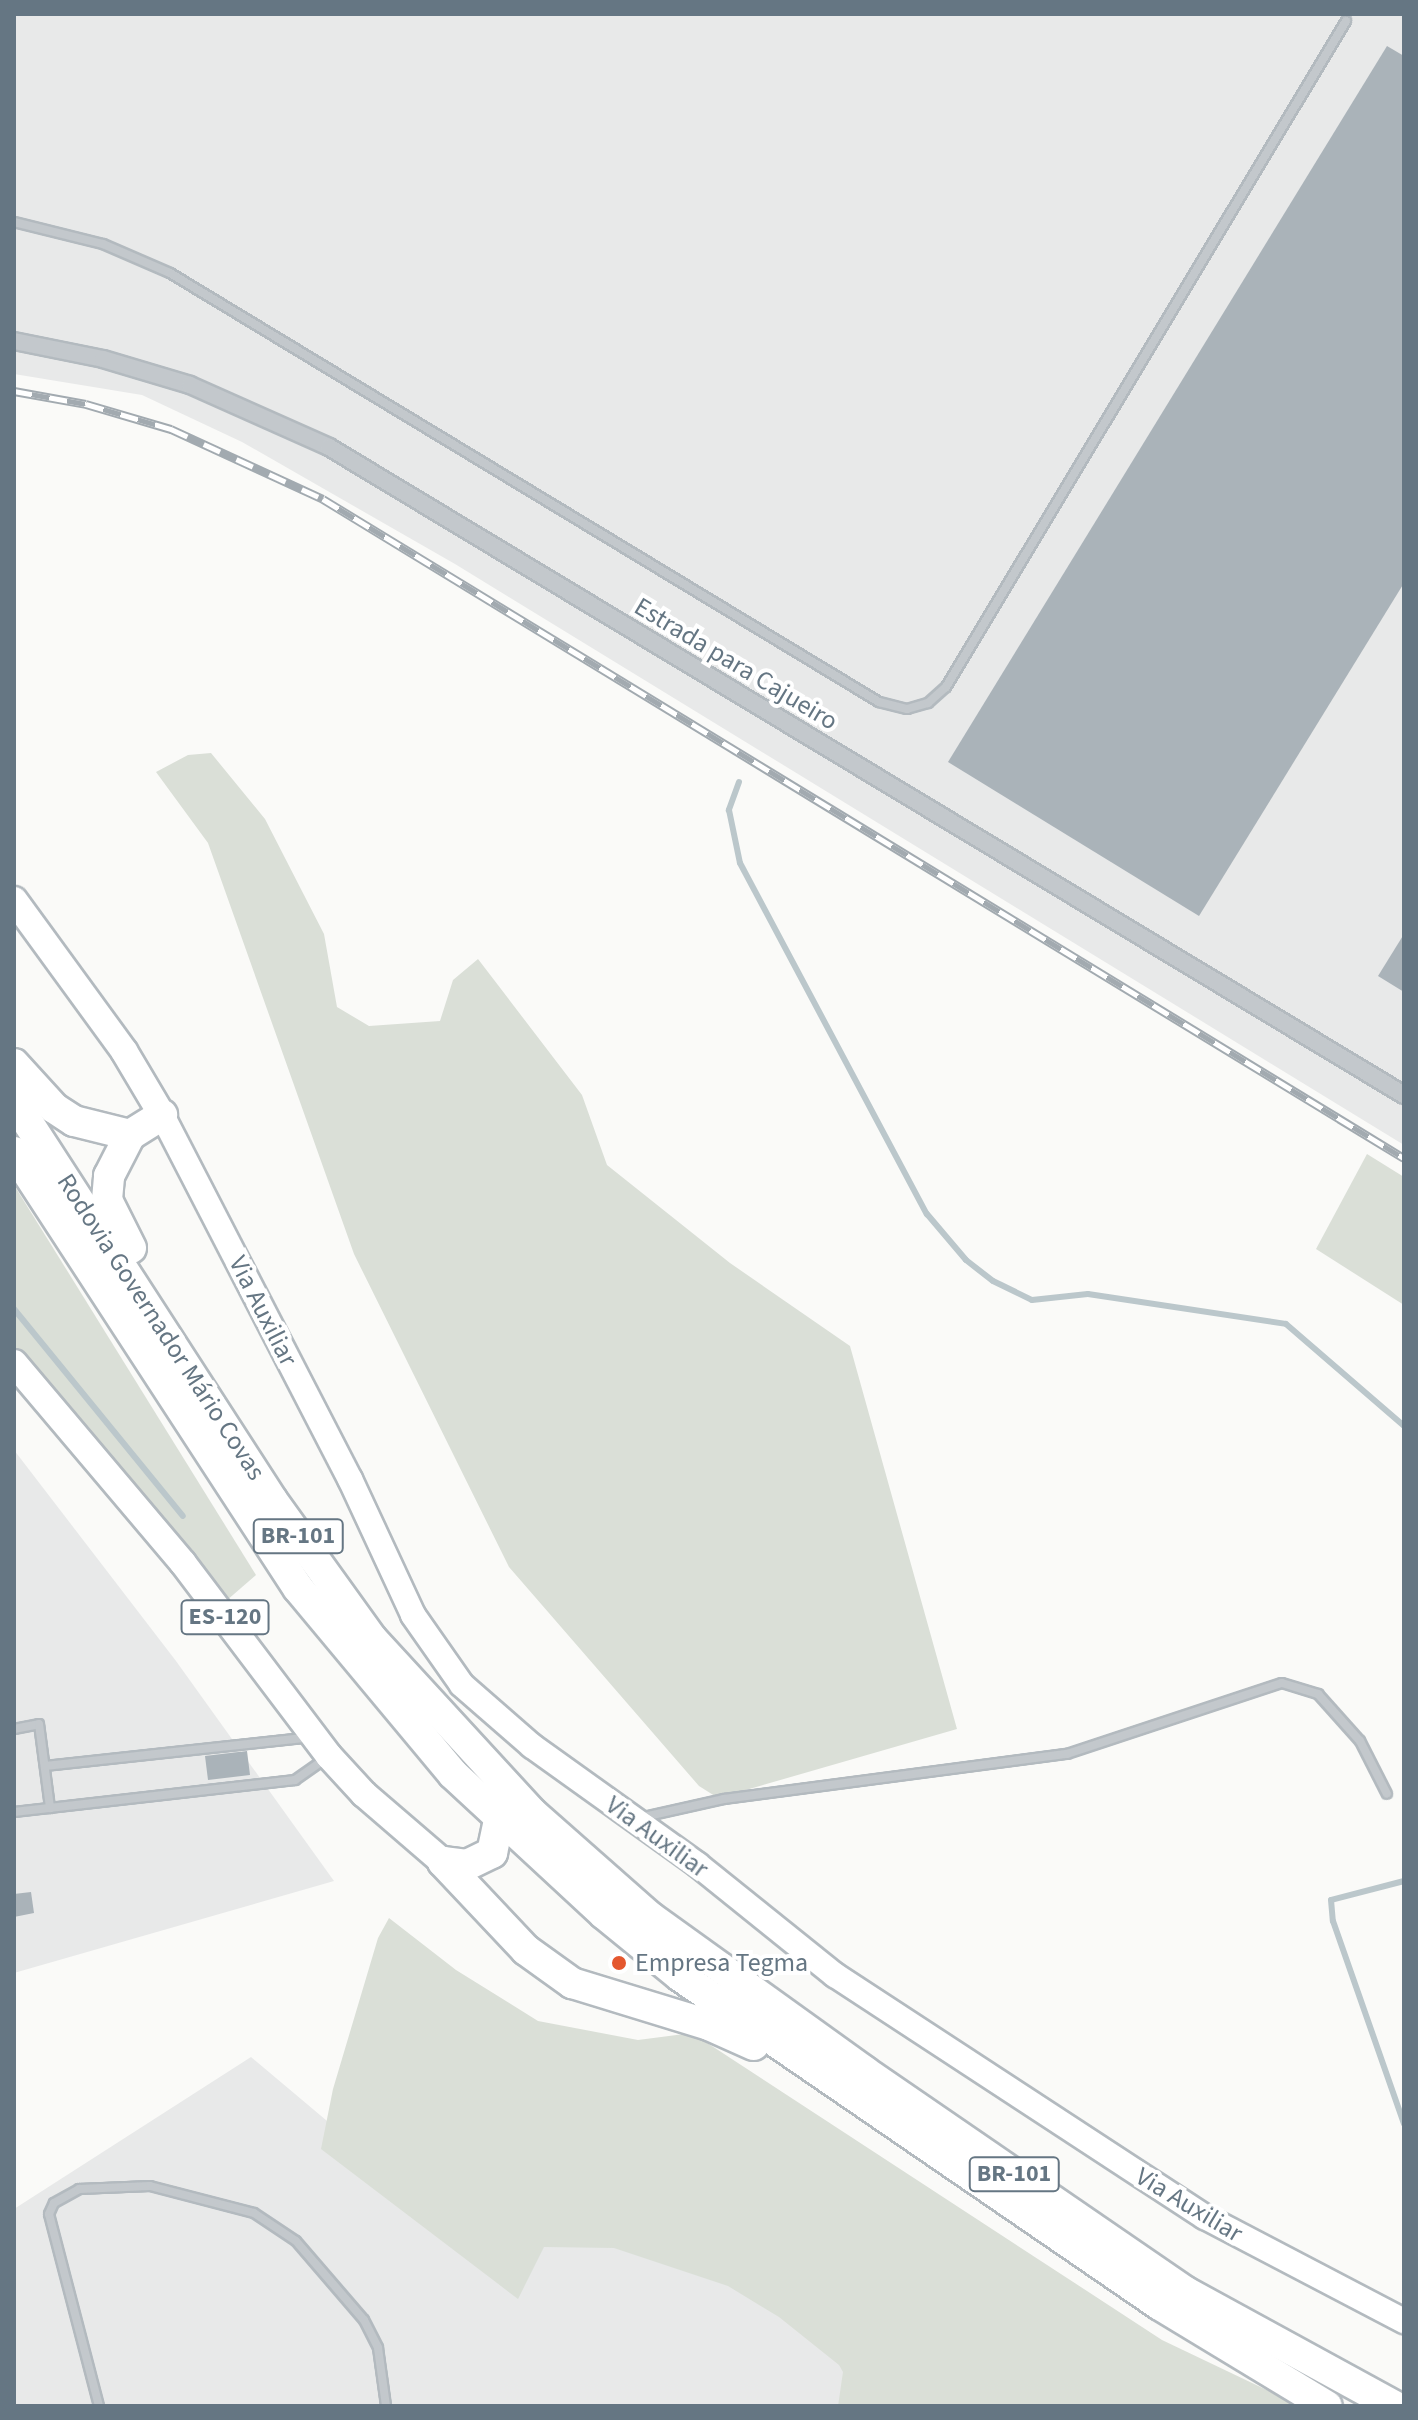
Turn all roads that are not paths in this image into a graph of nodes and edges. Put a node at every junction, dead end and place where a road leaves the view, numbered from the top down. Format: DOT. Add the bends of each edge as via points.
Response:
graph roads {
  1 [pos="1346,21"];
  2 [pos="14,222"];
  3 [pos="14,341"];
  4 [pos="14,900"];
  5 [pos="14,1064"];
  6 [pos="1404,1095"];
  7 [pos="14,1101"];
  8 [pos="162,1115"];
  9 [pos="130,1135"];
  10 [pos="14,1152"];
  11 [pos="14,1363"];
  12 [pos="193,1375"];
  13 [pos="14,1729"];
  14 [pos="322,1746"];
  15 [pos="45,1766"];
  16 [pos="1387,1794"];
  17 [pos="50,1808"];
  18 [pos="14,1812"];
  19 [pos="500,1815"];
  20 [pos="634,1819"];
  21 [pos="443,1862"];
  22 [pos="835,2086"];
  23 [pos="1404,2321"];
  24 [pos="99,2406"];
  25 [pos="386,2406"];
  26 [pos="1327,2406"];
  27 [pos="1394,2406"];
  1 -- 2 [label="lane" via="946,687 928,703 907,709 879,702 181,279 103,244"];
  3 -- 6 [label="street, Estrada para Cajueiro" via="176,380 329,447"];
  4 -- 8 [label="main road" via="124,1051"];
  5 -- 9 [label="highway" via="54,1108 74,1121"];
  7 -- 12 [label="highway, Rodovia Governador Mário Covas / BR-101"];
  8 -- 9 [label="highway"];
  8 -- 20 [label="street, Via Auxiliar" via="350,1479 413,1615 462,1685 532,1746"];
  9 -- 12 [label="highway" via="114,1157 107,1200 161,1296"];
  10 -- 19 [label="highway, Rodovia Governador Mário Covas / BR-101" via="298,1588 425,1742"];
  11 -- 14 [label="main road, ES-120" via="183,1563"];
  12 -- 27 [label="highway, Rodovia Governador Mário Covas / BR-101" via="272,1500 372,1639 473,1754 587,1863 788,2018 1186,2292"];
  13 -- 15 [label="lane" via="39,1724"];
  14 -- 15 [label="lane"];
  14 -- 17 [label="lane" via="295,1780"];
  14 -- 21 [label="main road, ES-120" via="364,1794"];
  15 -- 17 [label="lane"];
  16 -- 20 [label="lane" via="1360,1741 1318,1694 1282,1683 1067,1754 724,1799"];
  17 -- 18 [label="lane"];
  19 -- 21 [label="highway" via="492,1853 467,1865"];
  19 -- 22 [label="highway, Rodovia Governador Mário Covas / BR-101" via="604,1914 680,1976"];
  20 -- 23 [label="street, Via Auxiliar" via="835,1975 1048,2118 1205,2217"];
  21 -- 22 [label="highway" via="526,1950 572,1983 709,2025"];
  22 -- 26 [label="highway, Rodovia Governador Mário Covas / BR-101" via="1160,2305"];
  24 -- 25 [label="lane" via="49,2214 54,2203 79,2189 150,2186 254,2213 296,2241 364,2320 378,2348"];
}
